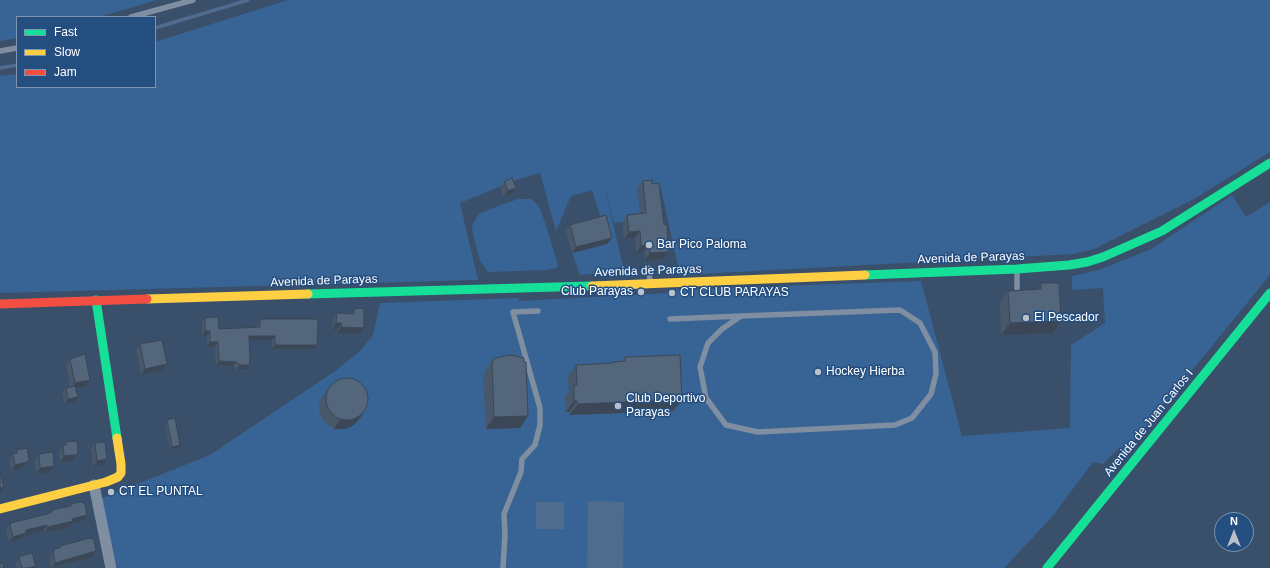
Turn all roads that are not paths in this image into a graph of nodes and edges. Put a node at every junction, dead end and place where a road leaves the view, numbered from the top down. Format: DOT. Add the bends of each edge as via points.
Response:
graph roads {
  1 [pos="192,0"];
  2 [pos="135,16"];
  3 [pos="16,48"];
  4 [pos="0,51"];
  5 [pos="1270,163"];
  6 [pos="650,268"];
  7 [pos="1017,269"];
  8 [pos="650,283"];
  9 [pos="1017,288"];
  10 [pos="1270,294"];
  11 [pos="96,300"];
  12 [pos="0,304"];
  13 [pos="538,311"];
  14 [pos="741,316"];
  15 [pos="670,319"];
  16 [pos="94,485"];
  17 [pos="0,509"];
  18 [pos="111,568"];
  19 [pos="503,568"];
  20 [pos="1046,568"];
  1 -- 2 [label="lane"];
  3 -- 4 [label="lane"];
  5 -- 7 [label="street, Avenida de Parayas" via="1162,231 1122,250 1087,262"];
  6 -- 8 [label="lane"];
  7 -- 8 [label="street, Avenida de Parayas"];
  7 -- 9 [label="lane"];
  8 -- 11 [label="street, Avenida de Parayas"];
  10 -- 20 [label="street, Avenida de Juan Carlos I"];
  11 -- 12 [label="street, Avenida de Parayas"];
  11 -- 16 [label="street" via="121,473 118,477"];
  13 -- 19 [label="lane" via="513,312 540,408 540,425 535,445 522,459 520,472 504,514"];
  14 -- 14 [label="lane" via="900,310 920,323 935,352 936,374 931,394 912,418 895,425 758,432 726,425 706,398 700,367 708,343"];
  14 -- 15 [label="lane"];
  16 -- 17 [label="street"];
  16 -- 18 [label="street"];
}
